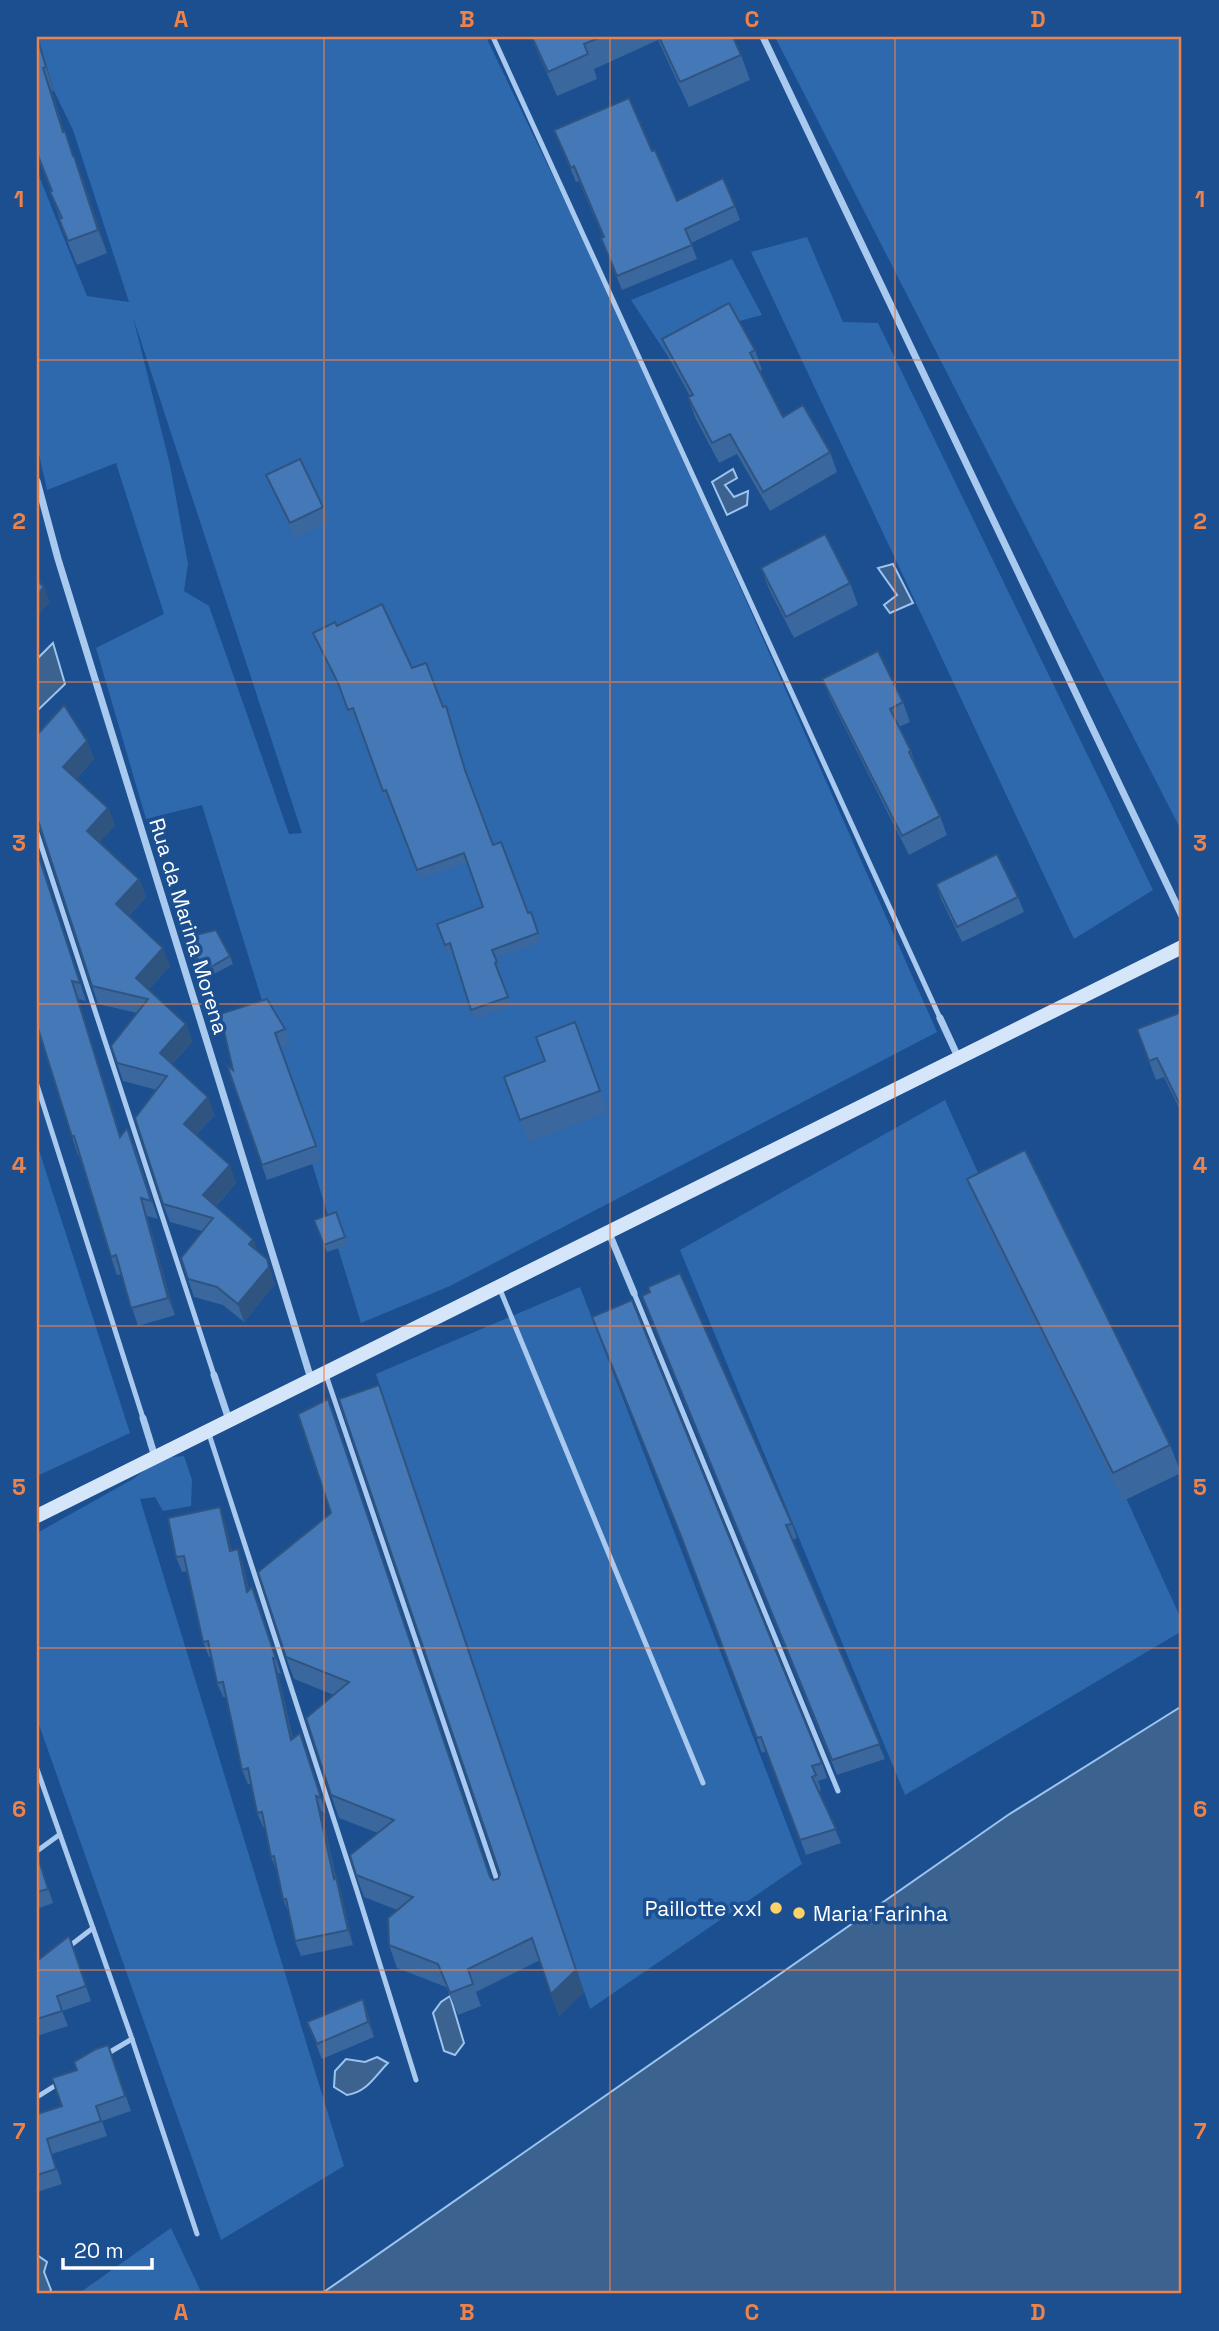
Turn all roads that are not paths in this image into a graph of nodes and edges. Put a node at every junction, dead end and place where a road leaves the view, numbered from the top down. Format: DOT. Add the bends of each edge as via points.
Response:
graph roads {
  1 [pos="493,37"];
  2 [pos="763,37"];
  3 [pos="37,481"];
  4 [pos="37,833"];
  5 [pos="1182,916"];
  6 [pos="1182,947"];
  7 [pos="940,1018"];
  8 [pos="958,1057"];
  9 [pos="37,1084"];
  10 [pos="609,1233"];
  11 [pos="499,1287"];
  12 [pos="634,1293"];
  13 [pos="325,1372"];
  14 [pos="214,1374"];
  15 [pos="311,1380"];
  16 [pos="143,1418"];
  17 [pos="229,1420"];
  18 [pos="208,1431"];
  19 [pos="155,1457"];
  20 [pos="37,1516"];
  21 [pos="37,1769"];
  22 [pos="703,1783"];
  23 [pos="838,1791"];
  24 [pos="59,1835"];
  25 [pos="37,1851"];
  26 [pos="503,1898"];
  27 [pos="93,1928"];
  28 [pos="65,1950"];
  29 [pos="132,2039"];
  30 [pos="96,2061"];
  31 [pos="72,2075"];
  32 [pos="416,2080"];
  33 [pos="37,2097"];
  34 [pos="197,2234"];
  1 -- 7 [label="lane"];
  2 -- 5 [label="street"];
  3 -- 15 [label="street, Rua da Marina Morena"];
  4 -- 14 [label="lane"];
  6 -- 8 [label="main road"];
  7 -- 8 [label="street"];
  8 -- 10 [label="main road"];
  9 -- 16 [label="lane"];
  10 -- 11 [label="main road"];
  10 -- 12 [label="street"];
  11 -- 13 [label="main road"];
  11 -- 22 [label="lane"];
  12 -- 23 [label="lane"];
  13 -- 15 [label="main road"];
  13 -- 26 [label="lane"];
  14 -- 17 [label="street"];
  15 -- 17 [label="main road"];
  16 -- 19 [label="street"];
  17 -- 18 [label="main road"];
  18 -- 19 [label="main road"];
  18 -- 32 [label="lane"];
  19 -- 20 [label="main road"];
  21 -- 24 [label="lane"];
  24 -- 25 [label="lane"];
  24 -- 27 [label="lane"];
  27 -- 28 [label="lane"];
  27 -- 29 [label="lane"];
  29 -- 30 [label="lane"];
  29 -- 34 [label="lane"];
  31 -- 33 [label="lane"];
}
